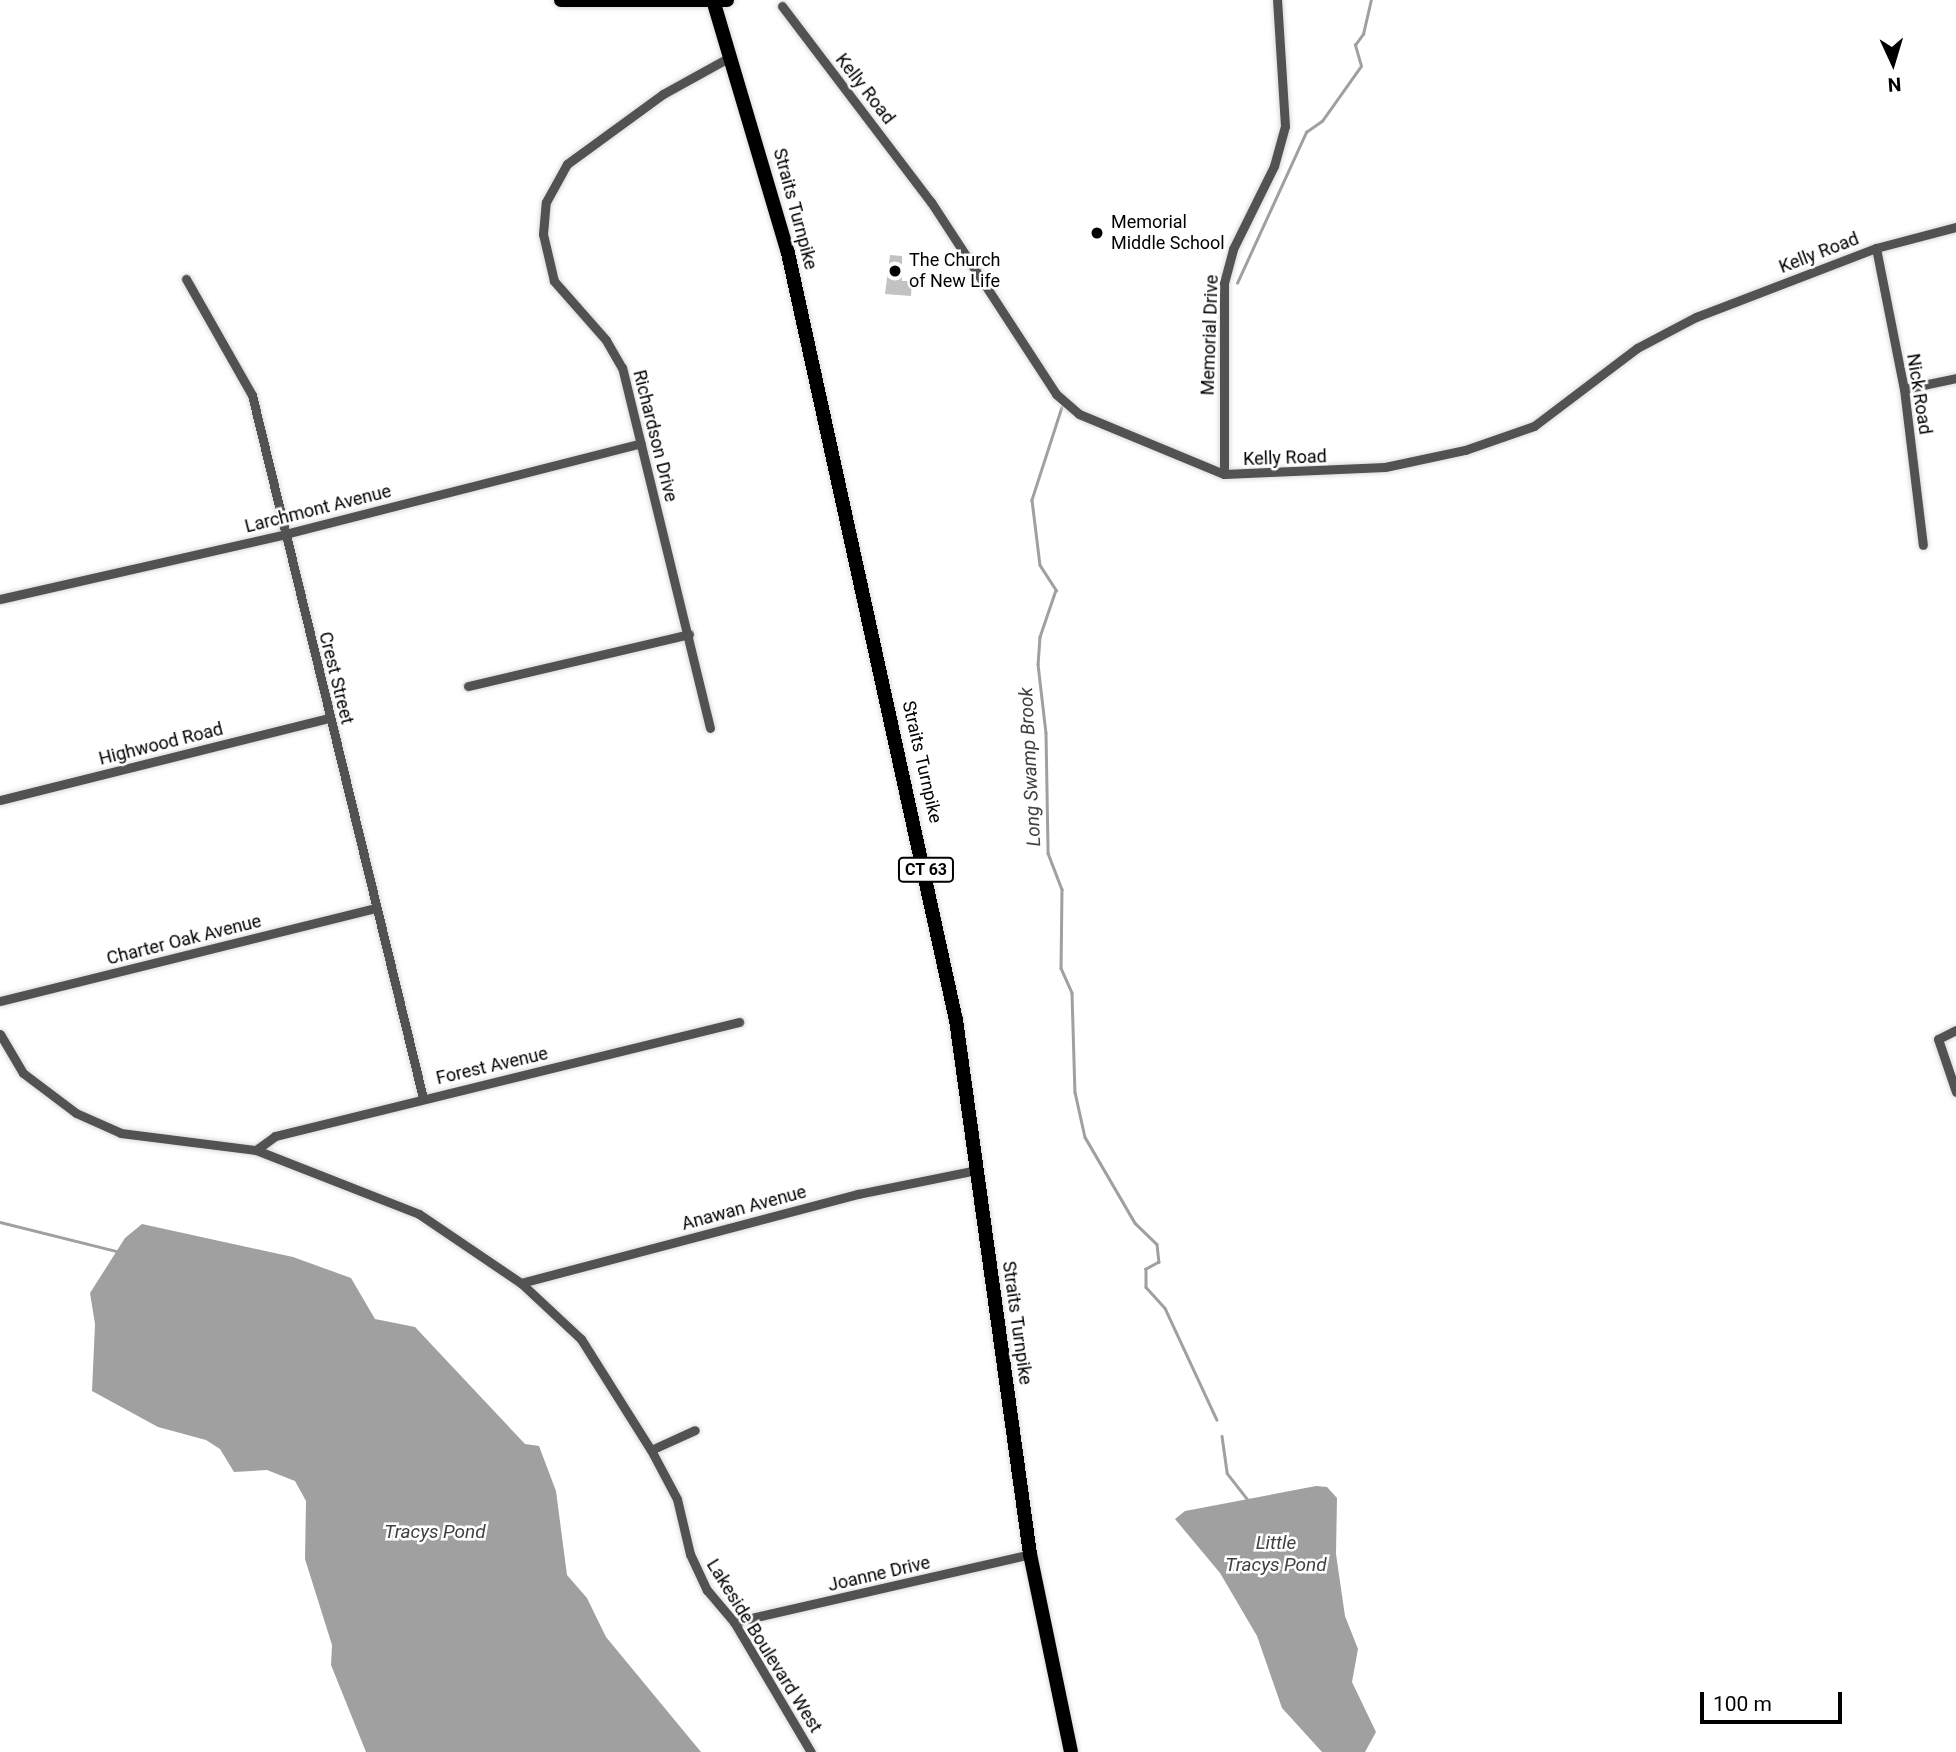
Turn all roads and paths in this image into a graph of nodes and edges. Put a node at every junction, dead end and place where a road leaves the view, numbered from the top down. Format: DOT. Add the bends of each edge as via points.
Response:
graph roads {
  1 [pos="561,0"];
  2 [pos="718,0"];
  3 [pos="1277,0"];
  4 [pos="782,6"];
  5 [pos="730,57"];
  6 [pos="1956,227"];
  7 [pos="1876,248"];
  8 [pos="186,279"];
  9 [pos="1956,378"];
  10 [pos="1904,389"];
  11 [pos="642,443"];
  12 [pos="1224,474"];
  13 [pos="285,534"];
  14 [pos="1923,545"];
  15 [pos="0,599"];
  16 [pos="689,634"];
  17 [pos="468,686"];
  18 [pos="330,718"];
  19 [pos="710,728"];
  20 [pos="0,800"];
  21 [pos="376,908"];
  22 [pos="0,1001"];
  23 [pos="739,1022"];
  24 [pos="1956,1030"];
  25 [pos="0,1034"];
  26 [pos="1956,1092"];
  27 [pos="424,1098"];
  28 [pos="256,1150"];
  29 [pos="976,1170"];
  30 [pos="521,1283"];
  31 [pos="695,1430"];
  32 [pos="652,1450"];
  33 [pos="1030,1554"];
  34 [pos="734,1622"];
  35 [pos="811,1752"];
  36 [pos="1071,1752"];
  1 -- 2 [label="main road"];
  2 -- 5 [label="main road, Straits Turnpike / CT 63"];
  3 -- 12 [label="street, Memorial Drive" via="1285,126 1274,166 1233,249 1224,283"];
  4 -- 12 [label="street, Kelly Road" via="931,202 1056,394 1079,414"];
  5 -- 11 [label="street, Richardson Drive" via="663,94 589,147 558,175 546,202 548,267 622,368"];
  5 -- 29 [label="main road, Straits Turnpike / CT 63" via="788,253 905,772 956,1020"];
  6 -- 7 [label="street, Kelly Road"];
  7 -- 10 [label="street, Nick Road"];
  7 -- 12 [label="street, Kelly Road" via="1696,317 1637,348 1534,425 1465,450 1361,470"];
  8 -- 13 [label="street, Crest Street" via="252,395"];
  9 -- 10 [label="street"];
  10 -- 14 [label="street, Nick Road"];
  11 -- 13 [label="street, Larchmont Avenue"];
  11 -- 16 [label="street, Richardson Drive"];
  13 -- 15 [label="street, Larchmont Avenue"];
  13 -- 18 [label="street, Crest Street"];
  16 -- 17 [label="street"];
  16 -- 19 [label="street, Richardson Drive"];
  18 -- 20 [label="street, Highwood Road"];
  18 -- 21 [label="street, Crest Street"];
  21 -- 22 [label="street, Charter Oak Avenue"];
  21 -- 27 [label="street, Crest Street"];
  23 -- 27 [label="street, Forest Avenue"];
  24 -- 26 [label="street" via="1938,1039"];
  25 -- 28 [label="street, Lakeside Boulevard West" via="23,1073 76,1113 121,1133"];
  27 -- 28 [label="street, Forest Avenue" via="275,1136"];
  28 -- 30 [label="street, Lakeside Boulevard West" via="419,1214"];
  29 -- 30 [label="street, Anawan Avenue" via="858,1194"];
  29 -- 33 [label="main road, Straits Turnpike / CT 63"];
  30 -- 32 [label="street, Lakeside Boulevard West" via="581,1339"];
  31 -- 32 [label="street"];
  32 -- 34 [label="street, Lakeside Boulevard West" via="677,1499 690,1554 707,1590"];
  33 -- 34 [label="street, Joanne Drive"];
  33 -- 36 [label="main road, Straits Turnpike / CT 63"];
  34 -- 35 [label="street, Lakeside Boulevard West"];
}
